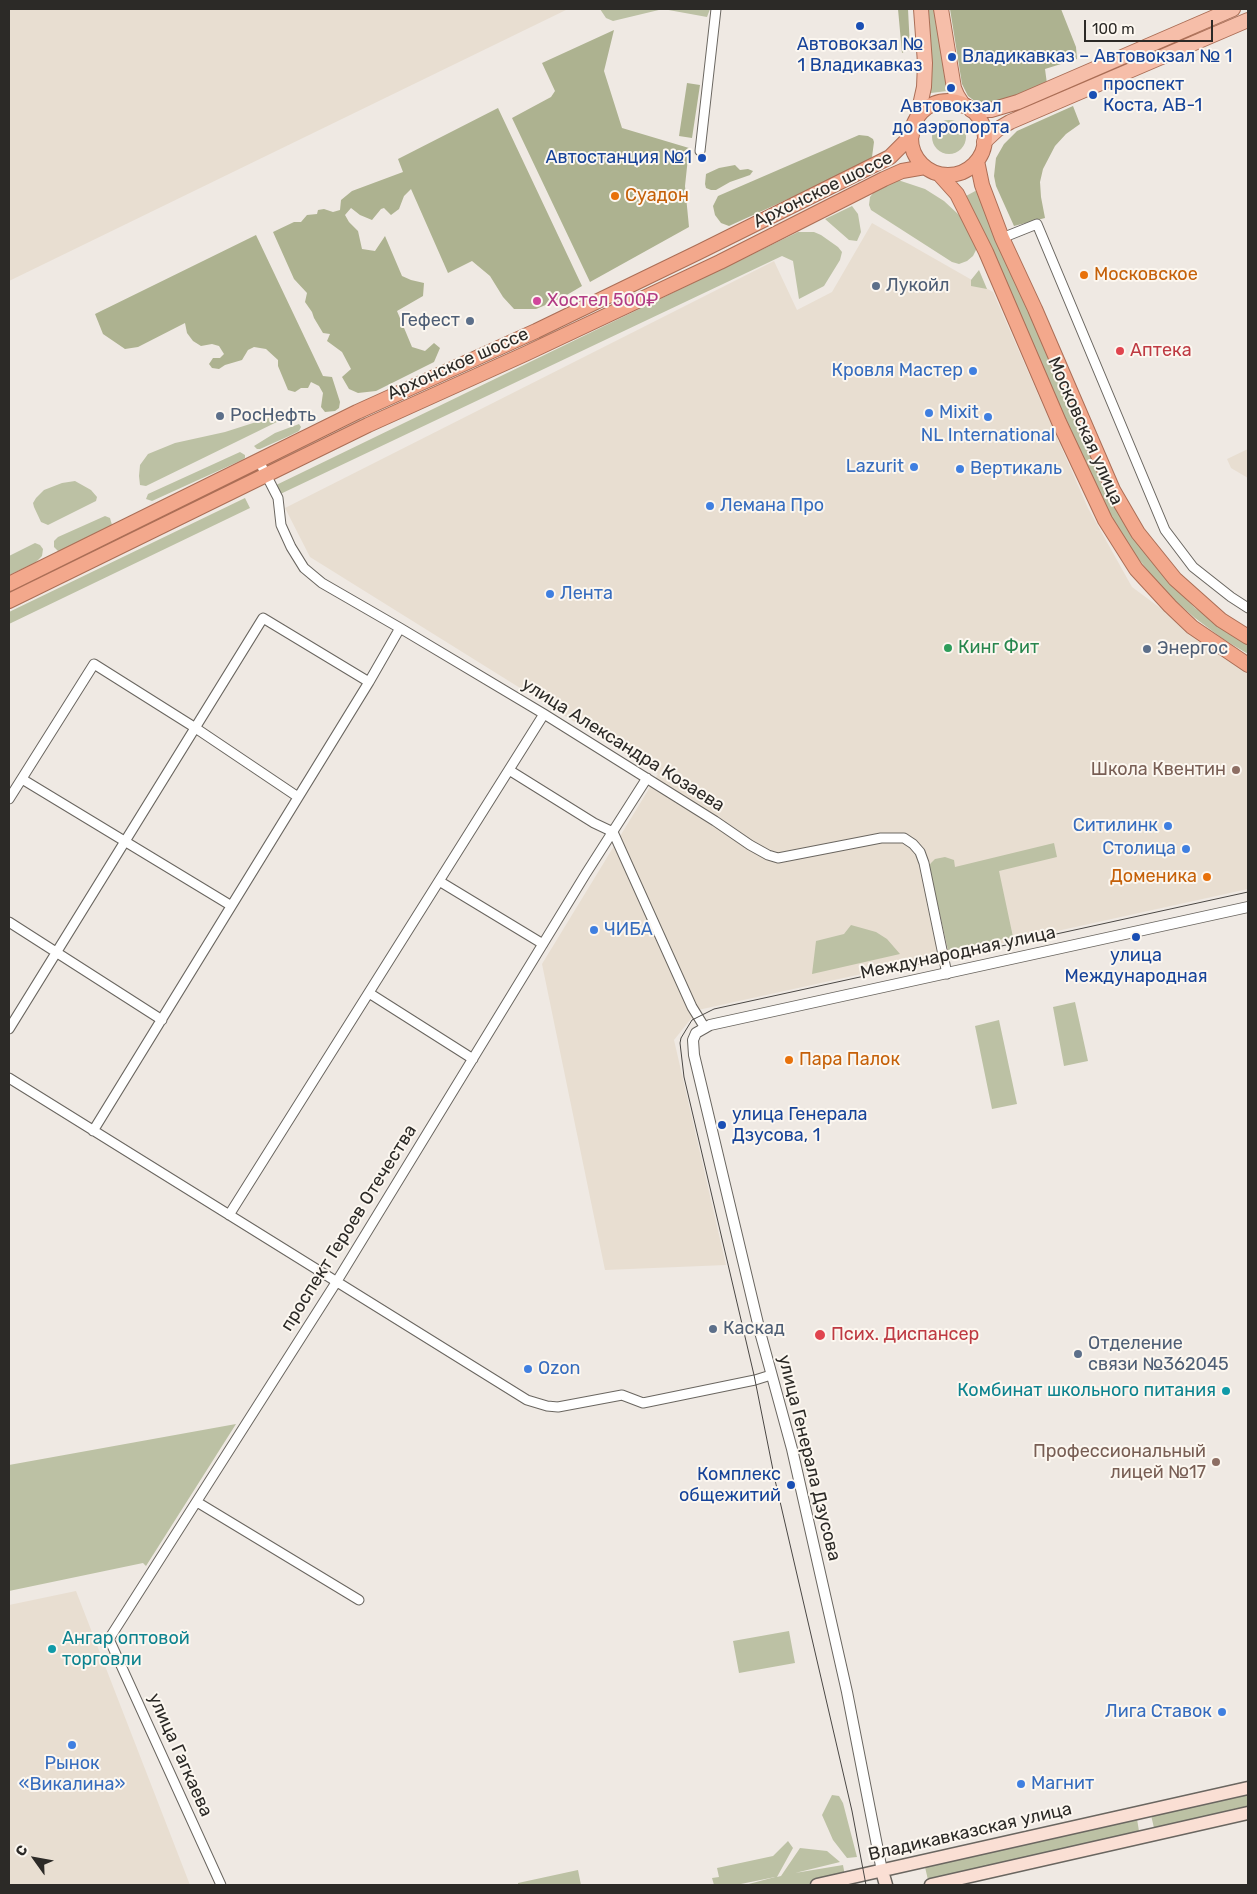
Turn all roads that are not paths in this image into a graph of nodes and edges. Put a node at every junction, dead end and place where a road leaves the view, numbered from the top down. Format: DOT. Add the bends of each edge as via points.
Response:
graph roads {
  1 [pos="716,9"];
  2 [pos="921,9"];
  3 [pos="941,9"];
  4 [pos="1233,9"];
  5 [pos="1248,20"];
  6 [pos="968,108"];
  7 [pos="917,119"];
  8 [pos="912,135"];
  9 [pos="984,142"];
  10 [pos="700,151"];
  11 [pos="977,161"];
  12 [pos="925,167"];
  13 [pos="939,174"];
  14 [pos="1002,238"];
  15 [pos="259,461"];
  16 [pos="266,476"];
  17 [pos="9,584"];
  18 [pos="9,601"];
  19 [pos="1248,608"];
  20 [pos="400,628"];
  21 [pos="1248,638"];
  22 [pos="1248,665"];
  23 [pos="369,682"];
  24 [pos="544,714"];
  25 [pos="194,727"];
  26 [pos="509,770"];
  27 [pos="647,778"];
  28 [pos="22,779"];
  29 [pos="298,797"];
  30 [pos="9,799"];
  31 [pos="613,832"];
  32 [pos="126,841"];
  33 [pos="439,881"];
  34 [pos="230,905"];
  35 [pos="1248,907"];
  36 [pos="9,922"];
  37 [pos="543,944"];
  38 [pos="56,952"];
  39 [pos="947,974"];
  40 [pos="369,993"];
  41 [pos="162,1020"];
  42 [pos="705,1028"];
  43 [pos="9,1029"];
  44 [pos="693,1040"];
  45 [pos="473,1059"];
  46 [pos="9,1078"];
  47 [pos="93,1130"];
  48 [pos="229,1214"];
  49 [pos="337,1281"];
  50 [pos="770,1375"];
  51 [pos="197,1502"];
  52 [pos="360,1600"];
  53 [pos="109,1639"];
  54 [pos="1248,1788"];
  55 [pos="1248,1813"];
  56 [pos="882,1871"];
  57 [pos="221,1885"];
  58 [pos="817,1885"];
  59 [pos="886,1885"];
  60 [pos="931,1885"];
  1 -- 10 [label="street"];
  2 -- 7 [label="main road" via="925,63"];
  3 -- 6 [label="main road" via="954,88"];
  4 -- 6 [label="main road" via="1018,102 991,110"];
  5 -- 9 [label="main road" via="1010,122"];
  6 -- 7 [label="highway" via="955,102 943,102 927,108"];
  6 -- 9 [label="highway" via="983,125"];
  7 -- 8 [label="highway"];
  8 -- 12 [label="highway" via="914,152"];
  8 -- 15 [label="highway, Архонское шоссе" via="890,157 596,302"];
  9 -- 11 [label="highway"];
  11 -- 13 [label="highway" via="963,172"];
  11 -- 14 [label="highway, Московская улица" via="982,185"];
  12 -- 13 [label="highway"];
  12 -- 16 [label="highway, Архонское шоссе" via="902,171 884,179 720,262 368,425"];
  13 -- 22 [label="highway, Московская улица" via="957,194 982,244 1105,520 1136,569 1170,606 1192,627"];
  14 -- 19 [label="street" via="1037,224 1165,530 1193,567"];
  14 -- 21 [label="highway, Московская улица" via="1113,490 1138,533 1175,579 1221,620"];
  15 -- 16 [label="street, улица Александра Козаева"];
  15 -- 17 [label="highway, Архонское шоссе"];
  16 -- 18 [label="highway, Архонское шоссе"];
  16 -- 20 [label="street, улица Александра Козаева" via="278,498 281,525 304,568 322,583"];
  20 -- 23 [label="street"];
  20 -- 24 [label="street, улица Александра Козаева"];
  23 -- 25 [label="street" via="263,618"];
  23 -- 29 [label="street"];
  24 -- 26 [label="street"];
  24 -- 27 [label="street, улица Александра Козаева"];
  25 -- 28 [label="street" via="94,664"];
  25 -- 29 [label="street"];
  25 -- 32 [label="street"];
  26 -- 31 [label="street"];
  26 -- 33 [label="street"];
  27 -- 31 [label="street, проспект Героев Отечества"];
  27 -- 39 [label="street, улица Александра Козаева" via="750,845 778,858 881,838 904,838 920,852 924,862"];
  28 -- 30 [label="street"];
  28 -- 32 [label="street"];
  29 -- 34 [label="street"];
  31 -- 37 [label="street, проспект Героев Отечества"];
  31 -- 42 [label="street" via="692,1007"];
  32 -- 34 [label="street"];
  32 -- 38 [label="street"];
  33 -- 37 [label="street"];
  33 -- 40 [label="street"];
  34 -- 41 [label="street"];
  35 -- 39 [label="street, Международная улица"];
  36 -- 38 [label="street"];
  37 -- 45 [label="street, проспект Героев Отечества"];
  38 -- 41 [label="street"];
  38 -- 43 [label="street"];
  39 -- 42 [label="street, Международная улица"];
  40 -- 45 [label="street"];
  40 -- 48 [label="street"];
  41 -- 47 [label="street"];
  42 -- 44 [label="street, Международная улица" via="696,1033"];
  44 -- 50 [label="street, улица Генерала Дзусова"];
  45 -- 49 [label="street, проспект Героев Отечества"];
  46 -- 47 [label="street"];
  47 -- 48 [label="street"];
  48 -- 49 [label="street"];
  49 -- 50 [label="street" via="527,1400 547,1406 622,1395 643,1403"];
  49 -- 51 [label="street, проспект Героев Отечества"];
  50 -- 56 [label="street, улица Генерала Дзусова" via="792,1449 848,1692"];
  51 -- 52 [label="street"];
  51 -- 53 [label="street, проспект Героев Отечества"];
  53 -- 57 [label="street, улица Гагкаева"];
  54 -- 56 [label="main road, Владикавказская улица"];
  55 -- 60 [label="main road"];
  56 -- 58 [label="main road, Владикавказская улица"];
  56 -- 59 [label="main road, улица Генерала Дзусова"];
}
